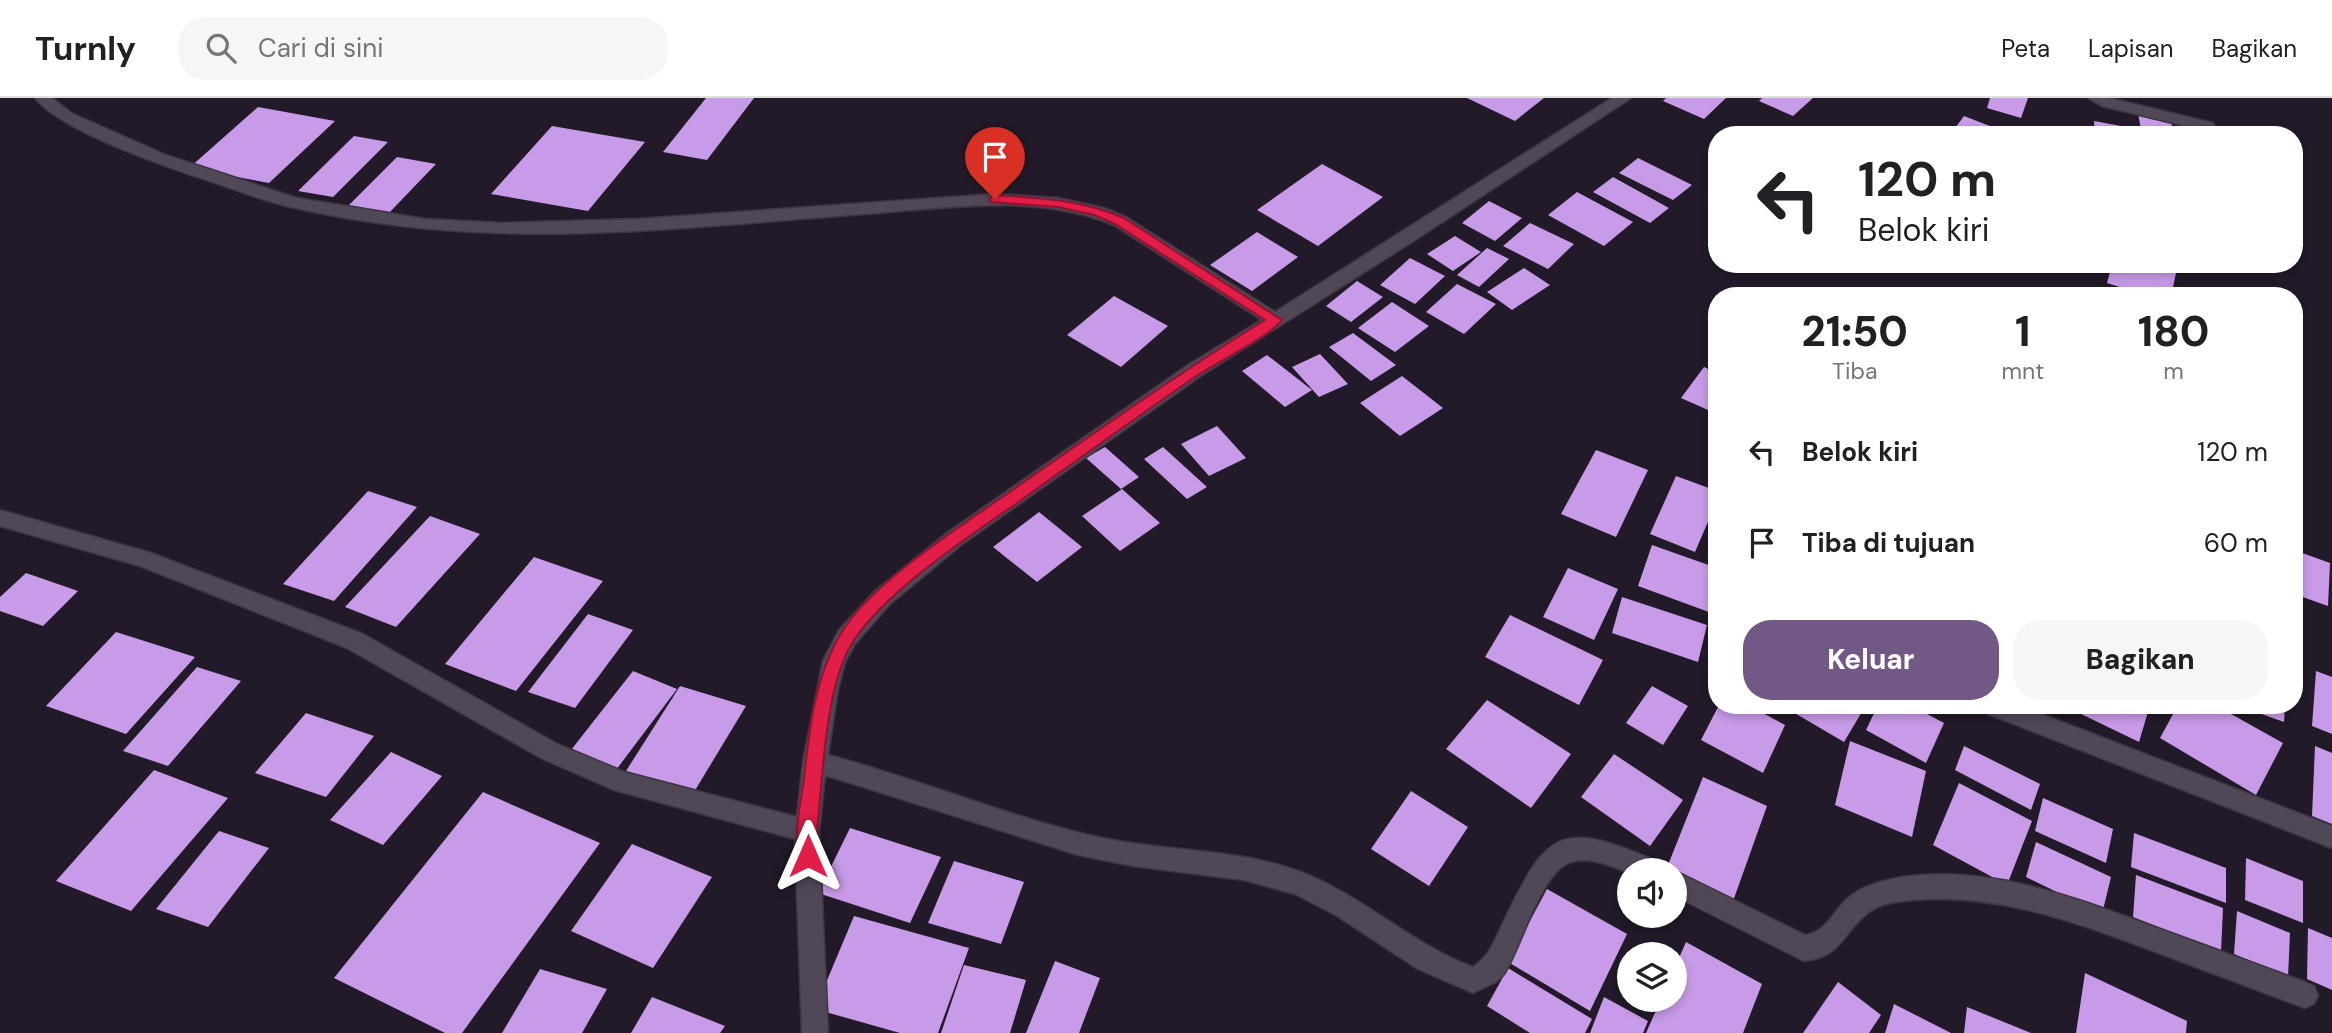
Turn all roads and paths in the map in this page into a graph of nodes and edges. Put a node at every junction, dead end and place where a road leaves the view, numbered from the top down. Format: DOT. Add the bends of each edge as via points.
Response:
graph roads {
  1 [pos="43,98"];
  2 [pos="1623,98"];
  3 [pos="2096,98"];
  4 [pos="2207,126"];
  5 [pos="1275,320"];
  6 [pos="0,517"];
  7 [pos="2014,714"];
  8 [pos="814,762"];
  9 [pos="807,831"];
  10 [pos="2332,837"];
  11 [pos="1626,858"];
  12 [pos="1687,889"];
  13 [pos="2305,995"];
  14 [pos="815,1033"];
  1 -- 5 [label="street" via="65,116 160,159 295,203 425,225 502,229 638,225 995,199 1081,206 1120,221"];
  2 -- 5 [label="street"];
  3 -- 4 [label="street"];
  5 -- 8 [label="street" via="1195,370 954,539 882,598 847,637 834,662"];
  6 -- 9 [label="street" via="144,559 355,641 549,751 622,782"];
  7 -- 10 [label="street"];
  8 -- 9 [label="street"];
  8 -- 11 [label="street" via="869,775 1079,845 1239,868 1297,882 1343,904 1427,959 1473,980 1488,974 1501,958 1525,899 1552,858 1565,849 1592,848"];
  9 -- 14 [label="street"];
  12 -- 13 [label="street" via="1804,948 1828,942 1859,904 1900,889 2003,890 2056,903"];
}
